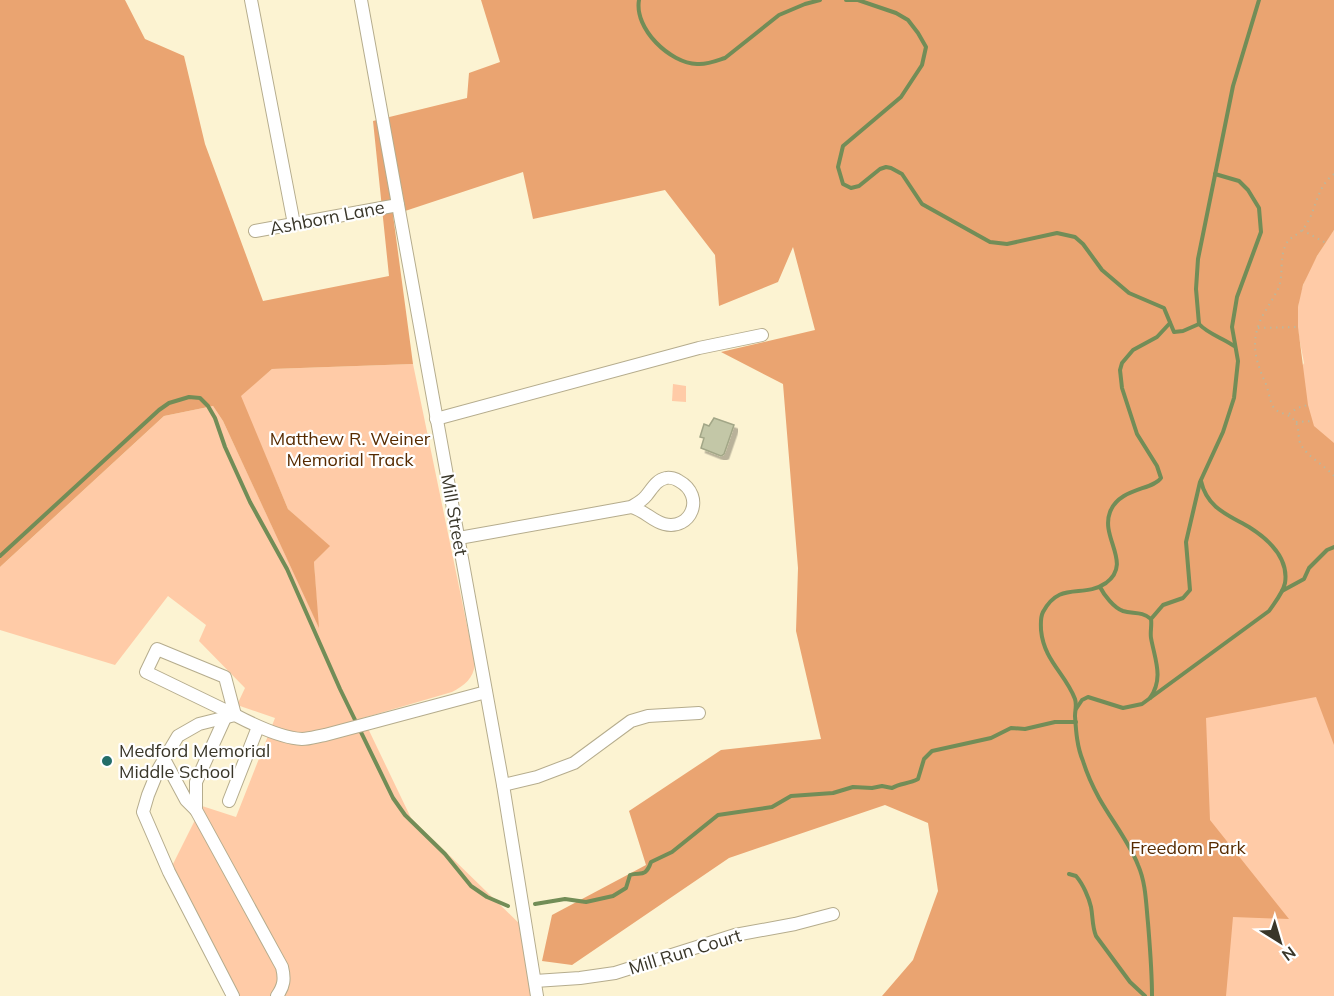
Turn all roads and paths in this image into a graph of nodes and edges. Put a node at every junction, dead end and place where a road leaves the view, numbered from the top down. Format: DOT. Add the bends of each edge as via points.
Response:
graph roads {
  1 [pos="251,0"];
  2 [pos="361,0"];
  3 [pos="1334,174"];
  4 [pos="398,204"];
  5 [pos="294,224"];
  6 [pos="1302,230"];
  7 [pos="255,231"];
  8 [pos="1326,243"];
  9 [pos="1298,327"];
  10 [pos="1258,328"];
  11 [pos="762,335"];
  12 [pos="1308,405"];
  13 [pos="1289,415"];
  14 [pos="436,419"];
  15 [pos="1313,421"];
  16 [pos="1296,422"];
  17 [pos="1334,476"];
  18 [pos="631,507"];
  19 [pos="459,538"];
  20 [pos="486,692"];
  21 [pos="699,713"];
  22 [pos="230,717"];
  23 [pos="258,727"];
  24 [pos="164,759"];
  25 [pos="503,785"];
  26 [pos="229,801"];
  27 [pos="196,810"];
  28 [pos="833,914"];
  29 [pos="535,981"];
  30 [pos="233,996"];
  31 [pos="278,996"];
  32 [pos="537,996"];
  1 -- 5 [label="street"];
  2 -- 4 [label="street, Mill Street"];
  3 -- 6 [label="path" via="1319,192"];
  4 -- 5 [label="street, Ashborn Lane"];
  4 -- 14 [label="street, Mill Street"];
  5 -- 7 [label="street, Ashborn Lane"];
  6 -- 8 [label="path"];
  6 -- 10 [label="path" via="1286,246 1280,285"];
  9 -- 10 [label="path"];
  10 -- 13 [label="path" via="1254,343 1258,369 1273,406"];
  11 -- 14 [label="street" via="699,348"];
  12 -- 13 [label="path"];
  13 -- 16 [label="path"];
  14 -- 19 [label="street, Mill Street"];
  15 -- 16 [label="path"];
  16 -- 17 [label="path" via="1299,442 1305,451"];
  18 -- 18 [label="street" via="663,524 676,524 694,508 693,494 685,484 666,478"];
  18 -- 19 [label="street"];
  19 -- 20 [label="street, Mill Street"];
  20 -- 23 [label="street" via="301,739"];
  20 -- 25 [label="street, Mill Street"];
  21 -- 25 [label="street" via="656,715 631,721 573,763"];
  22 -- 22 [label="street" via="225,677 157,649 146,672"];
  22 -- 23 [label="street"];
  22 -- 24 [label="street" via="187,729"];
  22 -- 27 [label="street" via="196,782"];
  23 -- 26 [label="street"];
  24 -- 27 [label="street" via="186,800"];
  24 -- 30 [label="street" via="144,807 145,819"];
  25 -- 29 [label="street, Mill Street"];
  27 -- 31 [label="street" via="282,967 285,977"];
  28 -- 29 [label="street, Mill Run Court" via="735,935 615,973"];
  29 -- 32 [label="street, Mill Street"];
}
